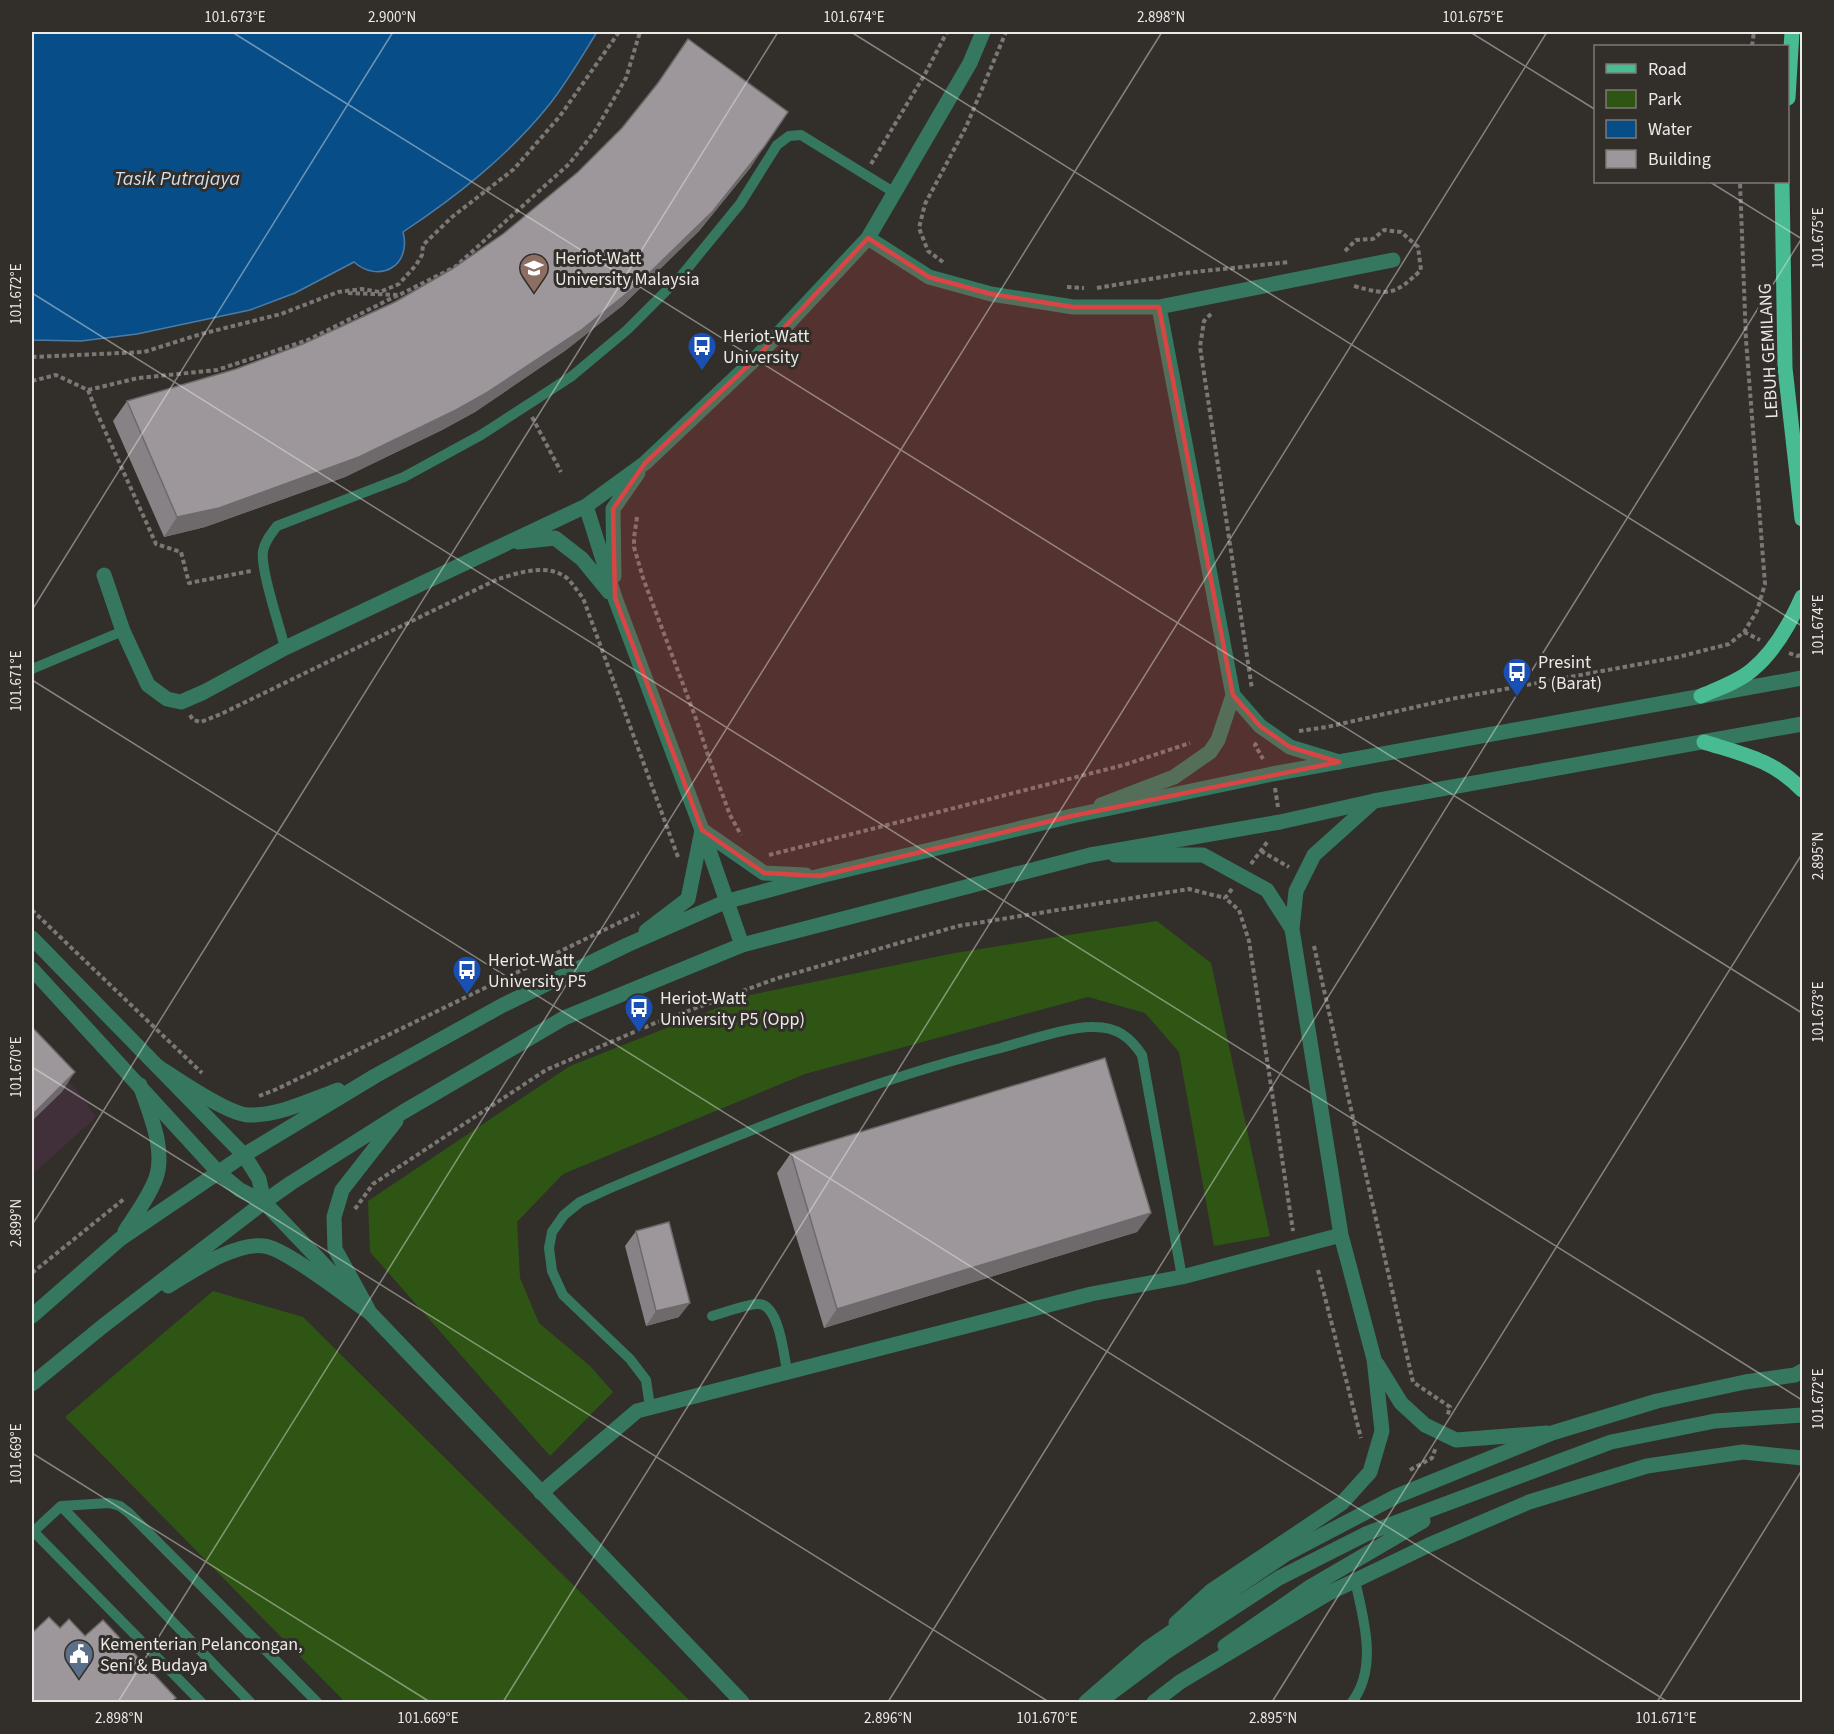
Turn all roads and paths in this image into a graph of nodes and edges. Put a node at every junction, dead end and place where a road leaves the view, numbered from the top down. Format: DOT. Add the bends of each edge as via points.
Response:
graph roads {
  1 [pos="619,32"];
  2 [pos="640,32"];
  3 [pos="947,32"];
  4 [pos="983,32"];
  5 [pos="1006,32"];
  6 [pos="1792,32"];
  7 [pos="1789,82"];
  8 [pos="865,174"];
  9 [pos="1740,183"];
  10 [pos="1782,183"];
  11 [pos="895,193"];
  12 [pos="868,238"];
  13 [pos="1344,253"];
  14 [pos="1392,260"];
  15 [pos="1296,261"];
  16 [pos="455,267"];
  17 [pos="950,267"];
  18 [pos="458,273"];
  19 [pos="1351,285"];
  20 [pos="1061,286"];
  21 [pos="338,292"];
  22 [pos="399,295"];
  23 [pos="1159,307"];
  24 [pos="1217,309"];
  25 [pos="32,357"];
  26 [pos="32,381"];
  27 [pos="88,390"];
  28 [pos="645,463"];
  29 [pos="586,506"];
  30 [pos="637,517"];
  31 [pos="1803,519"];
  32 [pos="504,543"];
  33 [pos="264,568"];
  34 [pos="104,575"];
  35 [pos="1803,597"];
  36 [pos="615,598"];
  37 [pos="123,632"];
  38 [pos="285,648"];
  39 [pos="1803,655"];
  40 [pos="1797,656"];
  41 [pos="32,669"];
  42 [pos="1803,678"];
  43 [pos="1233,694"];
  44 [pos="1701,696"];
  45 [pos="1256,698"];
  46 [pos="181,702"];
  47 [pos="1803,724"];
  48 [pos="1289,727"];
  49 [pos="1219,734"];
  50 [pos="1247,739"];
  51 [pos="1704,742"];
  52 [pos="1255,745"];
  53 [pos="1339,762"];
  54 [pos="1272,774"];
  55 [pos="1803,790"];
  56 [pos="1374,801"];
  57 [pos="1072,816"];
  58 [pos="1280,822"];
  59 [pos="702,830"];
  60 [pos="746,844"];
  61 [pos="1261,851"];
  62 [pos="1090,855"];
  63 [pos="748,862"];
  64 [pos="680,864"];
  65 [pos="1302,875"];
  66 [pos="820,876"];
  67 [pos="1241,877"];
  68 [pos="1225,898"];
  69 [pos="725,902"];
  70 [pos="32,910"];
  71 [pos="642,912"];
  72 [pos="1292,929"];
  73 [pos="1311,935"];
  74 [pos="32,938"];
  75 [pos="627,945"];
  76 [pos="742,945"];
  77 [pos="32,969"];
  78 [pos="157,1066"];
  79 [pos="375,1076"];
  80 [pos="206,1077"];
  81 [pos="140,1085"];
  82 [pos="252,1098"];
  83 [pos="403,1112"];
  84 [pos="244,1155"];
  85 [pos="218,1172"];
  86 [pos="132,1192"];
  87 [pos="264,1202"];
  88 [pos="337,1206"];
  89 [pos="1341,1235"];
  90 [pos="120,1239"];
  91 [pos="1295,1247"];
  92 [pos="1318,1270"];
  93 [pos="32,1273"];
  94 [pos="1182,1277"];
  95 [pos="369,1312"];
  96 [pos="32,1316"];
  97 [pos="712,1316"];
  98 [pos="103,1326"];
  99 [pos="1374,1359"];
  100 [pos="787,1371"];
  101 [pos="1803,1371"];
  102 [pos="32,1384"];
  103 [pos="650,1407"];
  104 [pos="1803,1415"];
  105 [pos="1442,1433"];
  106 [pos="1552,1433"];
  107 [pos="1359,1446"];
  108 [pos="1803,1458"];
  109 [pos="1404,1473"];
  110 [pos="541,1493"];
  111 [pos="1470,1495"];
  112 [pos="61,1506"];
  113 [pos="33,1531"];
  114 [pos="1355,1581"];
  115 [pos="1148,1648"];
  116 [pos="1180,1682"];
  117 [pos="310,1700"];
  118 [pos="201,1702"];
  119 [pos="250,1702"];
  120 [pos="742,1702"];
  121 [pos="1086,1702"];
  122 [pos="1098,1702"];
  123 [pos="1154,1702"];
  124 [pos="1352,1702"];
  1 -- 21 [label="path" via="552,125 514,169 423,245 416,265 399,284 380,292"];
  2 -- 16 [label="path" via="626,78 576,156"];
  3 -- 8 [label="path"];
  4 -- 11 [label="street" via="970,63"];
  5 -- 17 [label="path" via="966,127 925,204 919,228 928,251"];
  6 -- 7 [label="main road"];
  8 -- 11 [label="lane"];
  8 -- 33 [label="lane" via="801,135 789,136 777,145 740,204 682,275 627,330 572,376 480,435 404,477 276,526 263,553"];
  9 -- 48 [label="path" via="1746,340 1765,584 1757,611 1744,632 1729,644 1678,657 1451,699 1327,727 1298,731"];
  10 -- 31 [label="main road, LEBUH GEMILANG" via="1785,368"];
  11 -- 12 [label="street"];
  12 -- 23 [label="street" via="929,277 991,294 1074,307"];
  12 -- 28 [label="street" via="755,359"];
  13 -- 19 [label="path" via="1356,240 1373,239 1384,230 1401,232 1418,247 1420,270 1404,286 1383,294"];
  14 -- 23 [label="street"];
  15 -- 20 [label="path" via="1185,273 1094,289"];
  16 -- 18 [label="path"];
  16 -- 22 [label="path"];
  21 -- 22 [label="path"];
  21 -- 25 [label="path" via="281,314 144,352"];
  22 -- 27 [label="path" via="308,340 217,370 138,378"];
  23 -- 43 [label="street"];
  24 -- 45 [label="path" via="1204,321 1200,347"];
  26 -- 27 [label="path" via="56,375"];
  27 -- 33 [label="path" via="156,544 181,552 189,583"];
  28 -- 29 [label="street"];
  28 -- 36 [label="street" via="612,509"];
  29 -- 32 [label="street"];
  29 -- 36 [label="street"];
  30 -- 60 [label="path" via="634,547 643,578 726,804"];
  32 -- 36 [label="street" via="555,538 582,559"];
  32 -- 38 [label="street"];
  33 -- 38 [label="lane"];
  34 -- 37 [label="street"];
  35 -- 44 [label="main road" via="1791,624 1751,672"];
  36 -- 59 [label="street"];
  37 -- 41 [label="lane"];
  37 -- 46 [label="street" via="148,686 167,699"];
  38 -- 46 [label="street"];
  39 -- 40 [label="path"];
  42 -- 44 [label="street"];
  43 -- 49 [label="street"];
  43 -- 53 [label="street" via="1260,726 1290,747"];
  44 -- 53 [label="street"];
  46 -- 64 [label="path" via="193,720 201,722 498,579 527,571 553,570 568,579 583,598"];
  47 -- 51 [label="street"];
  49 -- 57 [label="street" via="1210,752 1174,777"];
  49 -- 63 [label="path" via="1124,765"];
  50 -- 52 [label="path"];
  51 -- 55 [label="main road" via="1758,758 1789,776"];
  51 -- 56 [label="street"];
  53 -- 54 [label="street"];
  54 -- 57 [label="street"];
  54 -- 58 [label="path"];
  56 -- 58 [label="street"];
  56 -- 65 [label="street" via="1314,855"];
  57 -- 66 [label="street"];
  58 -- 61 [label="path"];
  58 -- 62 [label="street"];
  59 -- 63 [label="street"];
  59 -- 69 [label="street"];
  59 -- 75 [label="street" via="688,898"];
  61 -- 65 [label="path"];
  61 -- 67 [label="path"];
  62 -- 67 [label="street" via="1203,855"];
  62 -- 76 [label="street"];
  63 -- 66 [label="street" via="764,873"];
  65 -- 72 [label="street"];
  66 -- 69 [label="street"];
  67 -- 68 [label="path"];
  67 -- 72 [label="street" via="1267,890"];
  68 -- 88 [label="path" via="1189,889 958,926 778,978 655,1023 546,1070 373,1185 356,1209"];
  68 -- 91 [label="path" via="1239,910 1249,941"];
  69 -- 75 [label="street"];
  69 -- 76 [label="street"];
  70 -- 80 [label="path"];
  71 -- 82 [label="path"];
  72 -- 89 [label="street"];
  73 -- 105 [label="path" via="1413,1382 1450,1407"];
  74 -- 78 [label="street"];
  75 -- 79 [label="street" via="503,1005"];
  76 -- 83 [label="street" via="564,1018"];
  77 -- 81 [label="street"];
  78 -- 79 [label="street" via="236,1113 248,1115 282,1110"];
  78 -- 84 [label="street"];
  79 -- 84 [label="street"];
  81 -- 85 [label="street"];
  81 -- 90 [label="street" via="158,1150 157,1176"];
  83 -- 87 [label="street"];
  83 -- 88 [label="street" via="342,1190"];
  84 -- 85 [label="street"];
  84 -- 87 [label="street" via="259,1179"];
  85 -- 87 [label="street" via="240,1190"];
  85 -- 90 [label="street"];
  86 -- 93 [label="path"];
  87 -- 95 [label="street"];
  87 -- 98 [label="street"];
  88 -- 95 [label="street" via="335,1249"];
  89 -- 91 [label="street"];
  89 -- 99 [label="street"];
  90 -- 96 [label="street"];
  91 -- 94 [label="street"];
  92 -- 107 [label="path" via="1361,1437"];
  94 -- 100 [label="street" via="1091,1294"];
  94 -- 103 [label="lane" via="1142,1055 1132,1040 1114,1030 1093,1026 1066,1031 937,1064 777,1119 608,1189 580,1202 564,1215 552,1232 552,1271 563,1295 630,1359 646,1380"];
  95 -- 98 [label="street" via="284,1252 265,1245 244,1247 217,1259"];
  95 -- 110 [label="street"];
  97 -- 100 [label="lane" via="759,1304 769,1307"];
  98 -- 102 [label="street"];
  99 -- 105 [label="street" via="1401,1403 1425,1425"];
  99 -- 115 [label="street" via="1382,1431 1370,1472 1342,1503 1211,1591"];
  100 -- 103 [label="street"];
  101 -- 106 [label="street" via="1657,1401"];
  103 -- 110 [label="street" via="638,1411"];
  104 -- 111 [label="street" via="1715,1421 1611,1442"];
  105 -- 106 [label="street" via="1456,1440"];
  105 -- 109 [label="path" via="1432,1458"];
  106 -- 115 [label="street" via="1397,1497 1286,1554"];
  108 -- 114 [label="street" via="1743,1452 1647,1466 1529,1502"];
  110 -- 120 [label="street"];
  111 -- 116 [label="street" via="1310,1587 1243,1632"];
  111 -- 122 [label="street" via="1368,1533 1279,1578"];
  112 -- 113 [label="lane"];
  112 -- 117 [label="lane" via="109,1503 129,1513"];
  112 -- 119 [label="lane"];
  113 -- 118 [label="lane"];
  114 -- 116 [label="street"];
  114 -- 124 [label="lane" via="1365,1625 1366,1667 1362,1690"];
  115 -- 121 [label="street"];
  116 -- 123 [label="street"];
}
